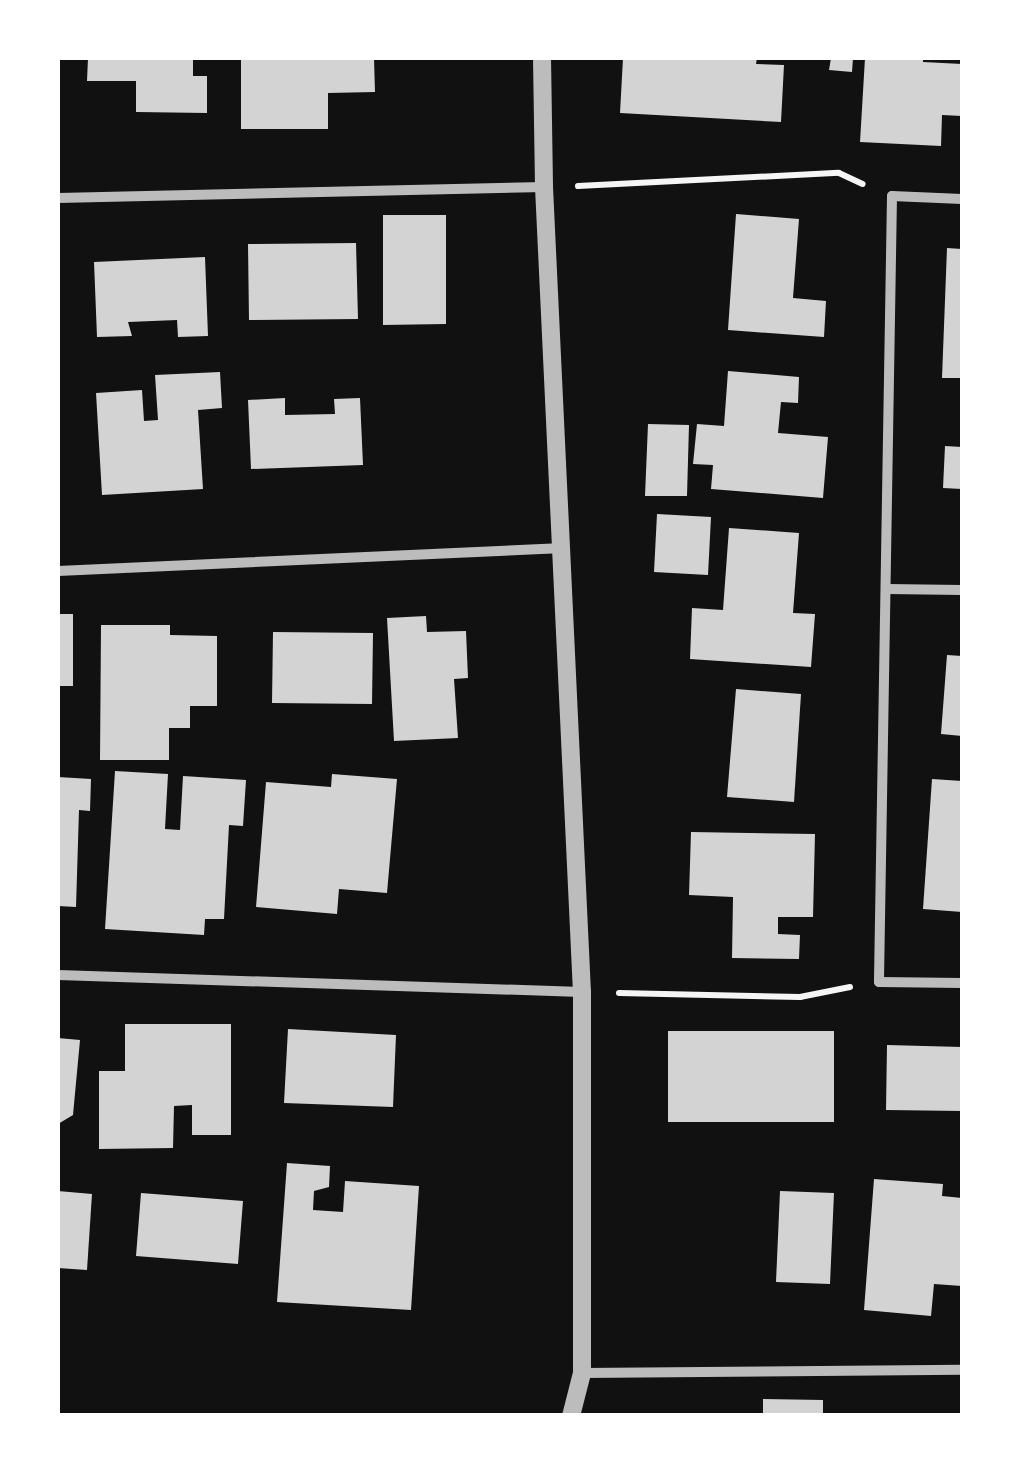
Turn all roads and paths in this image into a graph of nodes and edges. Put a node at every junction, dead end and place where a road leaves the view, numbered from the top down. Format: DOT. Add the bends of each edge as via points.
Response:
graph roads {
  1 [pos="542,58"];
  2 [pos="544,187"];
  3 [pos="892,196"];
  4 [pos="58,198"];
  5 [pos="962,199"];
  6 [pos="564,548"];
  7 [pos="58,571"];
  8 [pos="888,589"];
  9 [pos="962,590"];
  10 [pos="58,975"];
  11 [pos="879,982"];
  12 [pos="962,983"];
  13 [pos="582,992"];
  14 [pos="962,1370"];
  15 [pos="582,1373"];
  16 [pos="572,1416"];
  1 -- 2 [label="street"];
  2 -- 3 [label="path" via="838,173"];
  2 -- 4 [label="street"];
  2 -- 6 [label="street"];
  3 -- 5 [label="street"];
  3 -- 8 [label="street"];
  6 -- 7 [label="street"];
  6 -- 13 [label="street"];
  8 -- 9 [label="street"];
  8 -- 11 [label="street"];
  10 -- 13 [label="street"];
  11 -- 12 [label="street"];
  11 -- 13 [label="path" via="800,997"];
  13 -- 15 [label="street"];
  14 -- 15 [label="street"];
  15 -- 16 [label="street"];
}
